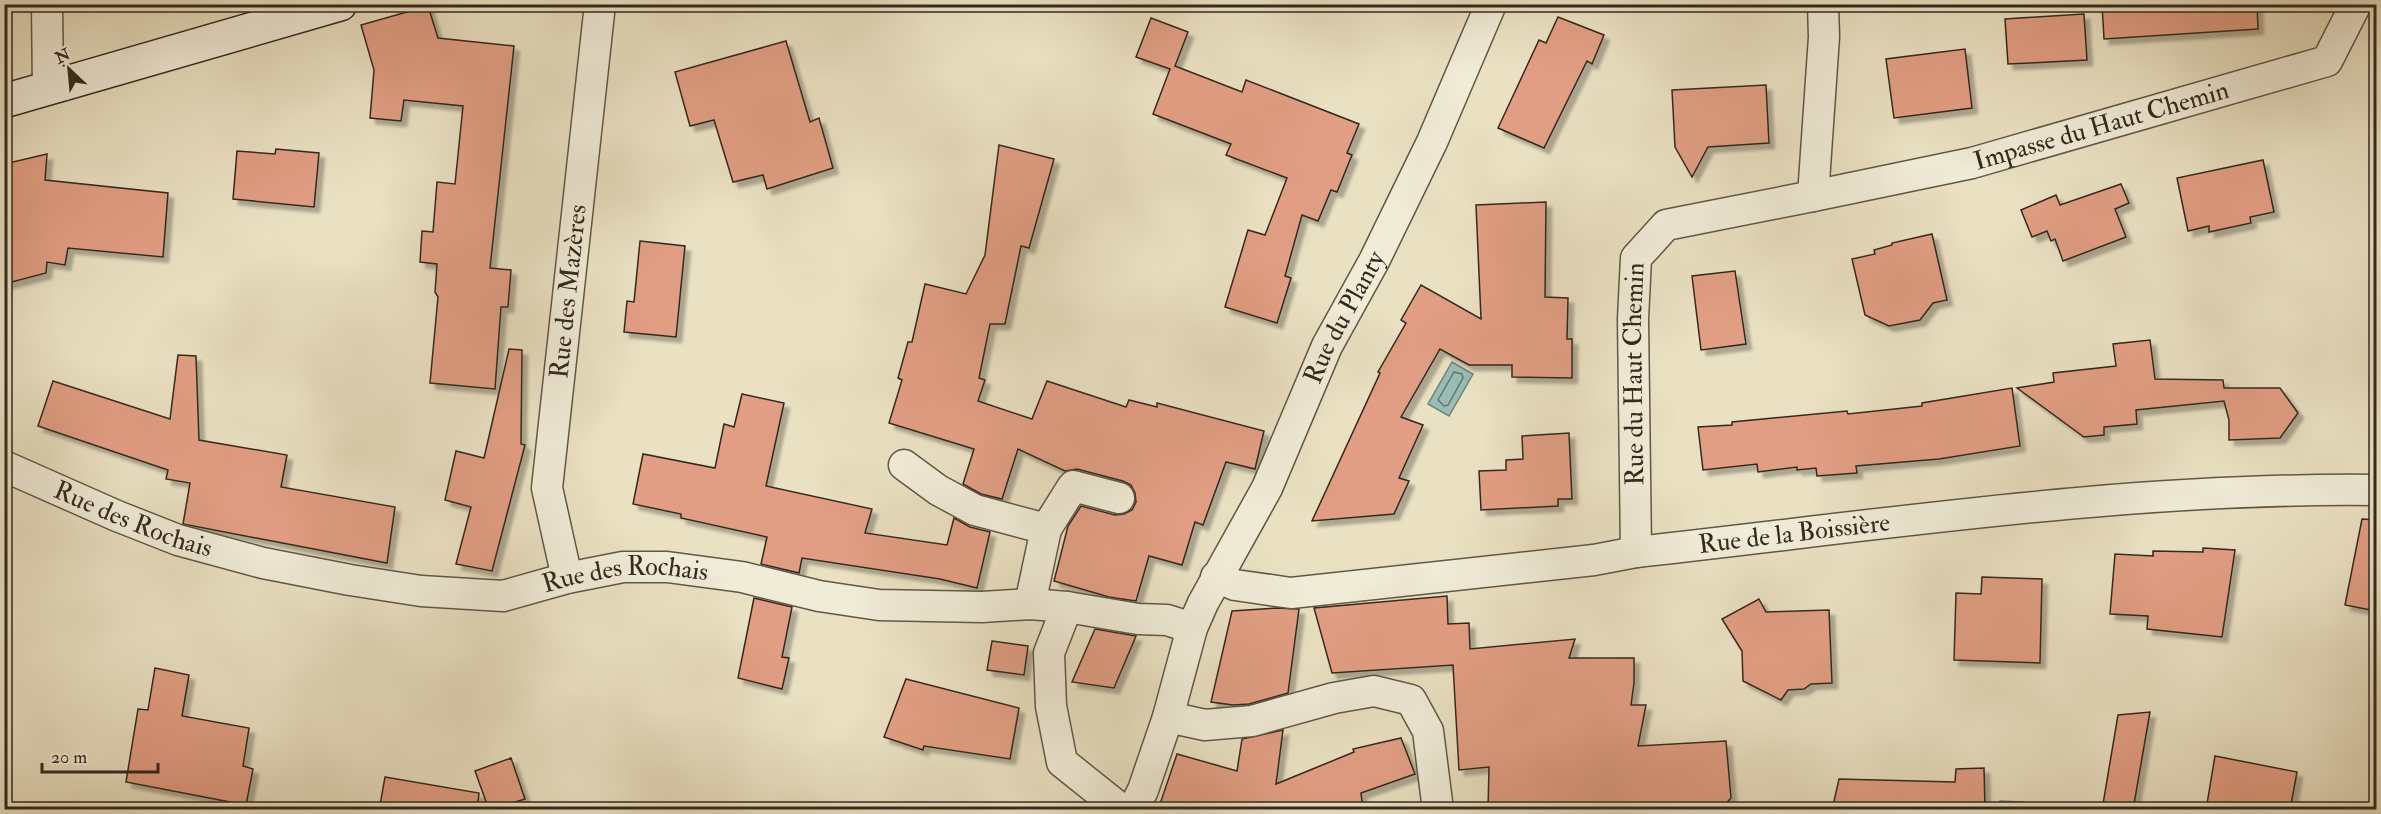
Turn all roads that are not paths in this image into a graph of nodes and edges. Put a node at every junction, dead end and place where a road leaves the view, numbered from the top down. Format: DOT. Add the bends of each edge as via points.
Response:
graph roads {
  1 [pos="47,4"];
  2 [pos="340,4"];
  3 [pos="600,4"];
  4 [pos="1491,4"];
  5 [pos="1823,4"];
  6 [pos="2356,4"];
  7 [pos="48,89"];
  8 [pos="4,101"];
  9 [pos="1813,196"];
  10 [pos="904,465"];
  11 [pos="4,466"];
  12 [pos="2376,490"];
  13 [pos="1119,498"];
  14 [pos="1046,529"];
  15 [pos="1636,552"];
  16 [pos="1216,577"];
  17 [pos="567,578"];
  18 [pos="1030,604"];
  19 [pos="1067,607"];
  20 [pos="1192,628"];
  21 [pos="1168,717"];
  22 [pos="1122,810"];
  23 [pos="1133,810"];
  24 [pos="1438,810"];
  1 -- 7 [label="street"];
  2 -- 7 [label="street"];
  3 -- 17 [label="street, Rue des Mazères" via="548,488"];
  4 -- 16 [label="street, Rue du Planty" via="1427,152 1327,346 1267,488"];
  5 -- 9 [label="street"];
  6 -- 9 [label="street, Impasse du Haut Chemin" via="2327,61 1972,163"];
  7 -- 8 [label="street"];
  9 -- 15 [label="street, Rue du Haut Chemin" via="1666,225 1636,258"];
  10 -- 14 [label="street" via="975,510"];
  11 -- 17 [label="street, Rue des Rochais" via="178,540 317,574 421,591 503,596"];
  12 -- 15 [label="street, Rue de la Boissière" via="2253,491 2065,503"];
  13 -- 14 [label="street" via="1073,486"];
  14 -- 18 [label="street"];
  15 -- 16 [label="street, Rue de la Boissière" via="1291,593 1235,585"];
  16 -- 20 [label="street, Rue du Planty"];
  17 -- 18 [label="street, Rue des Rochais" via="623,567 667,567 741,577 819,596 879,605"];
  18 -- 19 [label="street"];
  19 -- 20 [label="street" via="1167,620"];
  19 -- 22 [label="street" via="1049,653 1051,706 1062,762"];
  20 -- 21 [label="street, Rue du Planty"];
  21 -- 23 [label="street, Rue du Planty"];
  21 -- 24 [label="street" via="1205,725 1252,722 1334,698 1374,691 1411,700 1428,731"];
}
